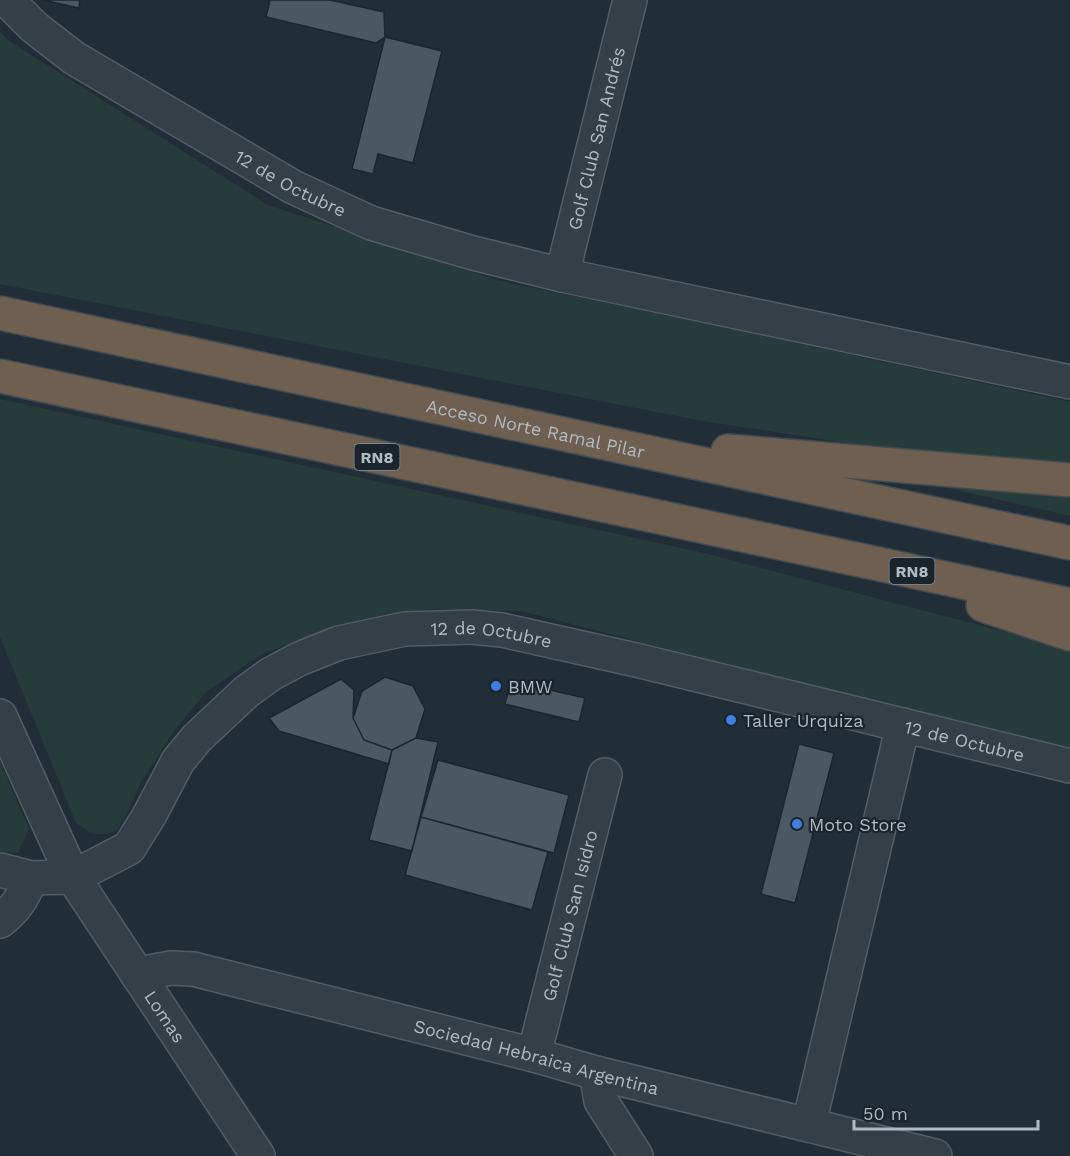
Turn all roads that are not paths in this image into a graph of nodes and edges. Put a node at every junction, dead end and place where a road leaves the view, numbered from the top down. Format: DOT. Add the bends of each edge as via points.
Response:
graph roads {
  1 [pos="7,0"];
  2 [pos="630,0"];
  3 [pos="562,275"];
  4 [pos="0,313"];
  5 [pos="0,376"];
  6 [pos="1070,382"];
  7 [pos="596,441"];
  8 [pos="1070,480"];
  9 [pos="754,538"];
  10 [pos="1070,543"];
  11 [pos="1070,605"];
  12 [pos="1070,634"];
  13 [pos="0,716"];
  14 [pos="903,725"];
  15 [pos="1070,766"];
  16 [pos="604,775"];
  17 [pos="15,874"];
  18 [pos="73,877"];
  19 [pos="0,921"];
  20 [pos="137,974"];
  21 [pos="534,1055"];
  22 [pos="596,1074"];
  23 [pos="809,1124"];
  24 [pos="258,1156"];
  25 [pos="636,1156"];
  26 [pos="935,1156"];
  1 -- 3 [label="street, 12 de Octubre" via="74,58 293,187 371,223"];
  2 -- 3 [label="street, Golf Club San Andrés"];
  3 -- 6 [label="street, 12 de Octubre"];
  4 -- 7 [label="highway, Acceso Norte Ramal Pilar"];
  5 -- 9 [label="highway, RN8"];
  7 -- 8 [label="highway"];
  7 -- 10 [label="highway, Acceso Norte Ramal Pilar"];
  9 -- 11 [label="highway, RN8"];
  9 -- 12 [label="highway"];
  13 -- 18 [label="street, Lomas"];
  14 -- 15 [label="street, 12 de Octubre"];
  14 -- 18 [label="street, 12 de Octubre" via="502,630 438,627 371,634 299,659 246,692 205,729 178,761 129,848"];
  14 -- 23 [label="street"];
  16 -- 21 [label="street, Golf Club San Isidro"];
  17 -- 18 [label="street, 12 de Octubre"];
  17 -- 19 [label="street" via="23,898"];
  18 -- 20 [label="street, Lomas"];
  20 -- 21 [label="street, Sociedad Hebraica Argentina" via="193,969"];
  20 -- 24 [label="street, Lomas"];
  21 -- 22 [label="street, Sociedad Hebraica Argentina"];
  22 -- 23 [label="street, Sociedad Hebraica Argentina"];
  22 -- 25 [label="street" via="601,1101"];
  23 -- 26 [label="street, Sociedad Hebraica Argentina"];
}
